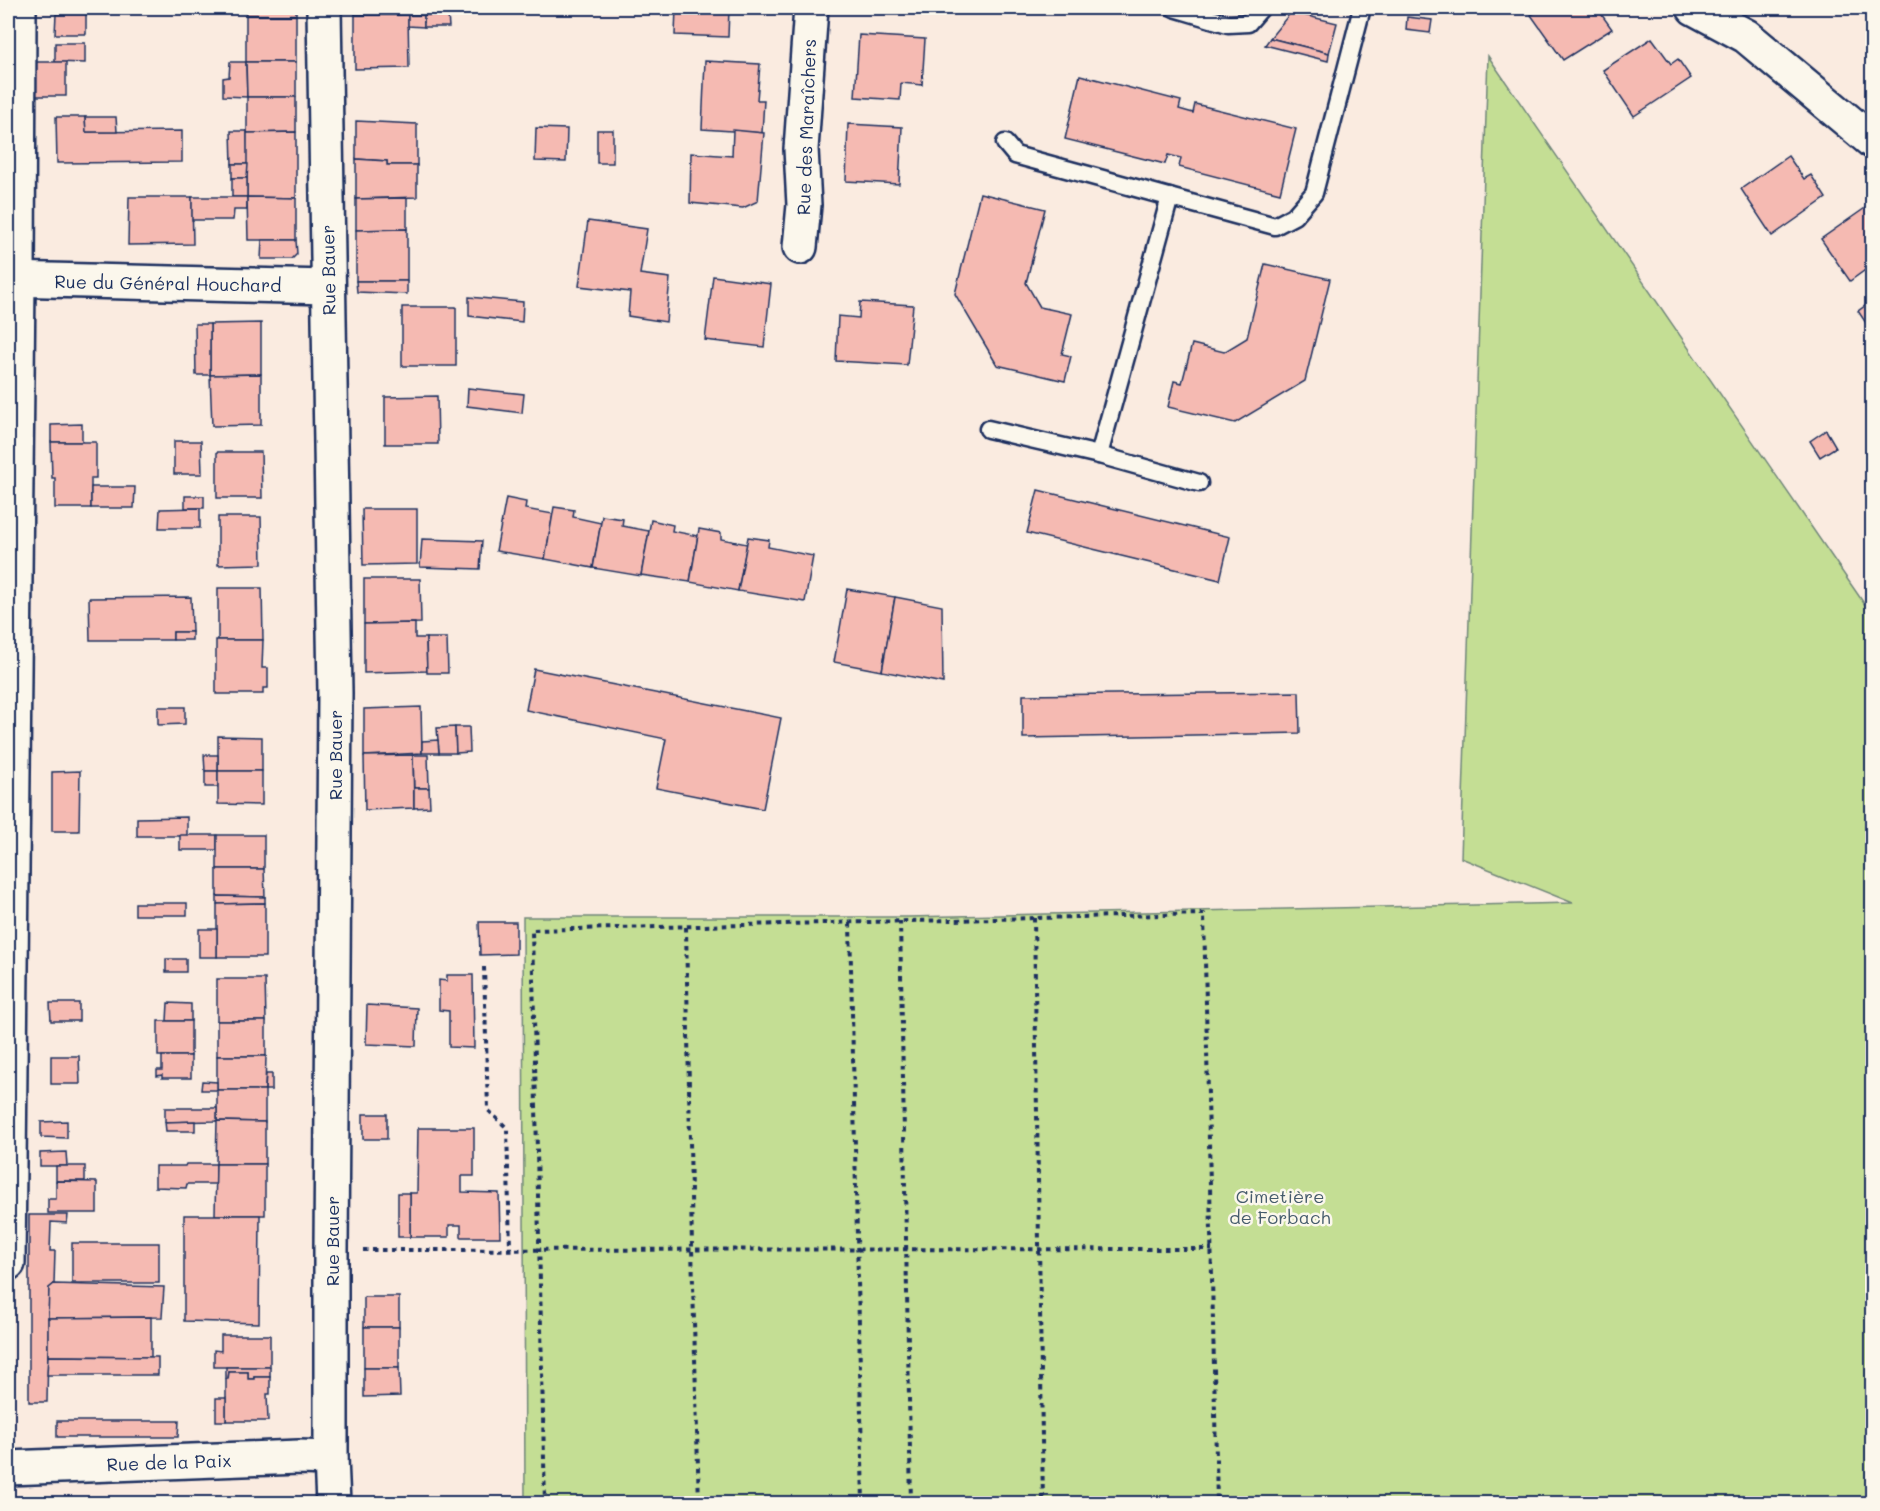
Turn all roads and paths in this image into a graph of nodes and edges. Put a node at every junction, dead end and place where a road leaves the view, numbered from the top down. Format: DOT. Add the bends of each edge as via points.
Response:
graph roads {
  1 [pos="19,8"];
  2 [pos="324,8"];
  3 [pos="811,8"];
  4 [pos="1174,8"];
  5 [pos="1261,8"];
  6 [pos="1362,8"];
  7 [pos="1694,8"];
  8 [pos="1749,22"];
  9 [pos="1872,138"];
  10 [pos="1005,143"];
  11 [pos="1170,197"];
  12 [pos="800,247"];
  13 [pos="13,280"];
  14 [pos="328,287"];
  15 [pos="988,429"];
  16 [pos="1099,455"];
  17 [pos="1199,483"];
  18 [pos="1034,918"];
  19 [pos="900,921"];
  20 [pos="850,922"];
  21 [pos="686,927"];
  22 [pos="484,967"];
  23 [pos="510,1248"];
  24 [pos="692,1248"];
  25 [pos="539,1249"];
  26 [pos="857,1249"];
  27 [pos="906,1249"];
  28 [pos="1039,1249"];
  29 [pos="1212,1249"];
  30 [pos="331,1250"];
  31 [pos="8,1263"];
  32 [pos="332,1458"];
  33 [pos="8,1468"];
  34 [pos="333,1503"];
  35 [pos="510,1503"];
  36 [pos="545,1503"];
  37 [pos="699,1503"];
  38 [pos="863,1503"];
  39 [pos="911,1503"];
  40 [pos="1043,1503"];
  41 [pos="1217,1503"];
  1 -- 13 [label="street"];
  2 -- 14 [label="street, Rue Bauer"];
  3 -- 12 [label="street, Rue des Maraîchers" via="801,149 804,205"];
  4 -- 5 [label="lane" via="1228,24 1248,22"];
  6 -- 11 [label="lane" via="1314,193 1294,216 1275,226"];
  7 -- 8 [label="street"];
  8 -- 9 [label="street"];
  10 -- 11 [label="lane" via="1015,155"];
  11 -- 16 [label="lane"];
  13 -- 14 [label="street, Rue du Général Houchard"];
  13 -- 31 [label="street"];
  14 -- 30 [label="street, Rue Bauer" via="335,693"];
  15 -- 16 [label="lane"];
  16 -- 17 [label="lane"];
  18 -- 19 [label="path"];
  18 -- 28 [label="path"];
  18 -- 29 [label="path" via="1204,914"];
  19 -- 20 [label="path"];
  19 -- 27 [label="path"];
  20 -- 21 [label="path"];
  20 -- 26 [label="path"];
  21 -- 24 [label="path"];
  21 -- 25 [label="path" via="532,930"];
  22 -- 23 [label="path" via="488,1110 507,1128"];
  23 -- 25 [label="path"];
  23 -- 30 [label="path"];
  24 -- 25 [label="path"];
  24 -- 26 [label="path"];
  24 -- 37 [label="path"];
  25 -- 36 [label="path"];
  26 -- 27 [label="path"];
  26 -- 38 [label="path"];
  27 -- 28 [label="path"];
  27 -- 39 [label="path"];
  28 -- 29 [label="path"];
  28 -- 40 [label="path"];
  29 -- 41 [label="path"];
  30 -- 32 [label="street, Rue Bauer"];
  32 -- 33 [label="street, Rue de la Paix"];
  32 -- 34 [label="street, Rue Bauer"];
  35 -- 36 [label="path"];
  36 -- 37 [label="path"];
}
